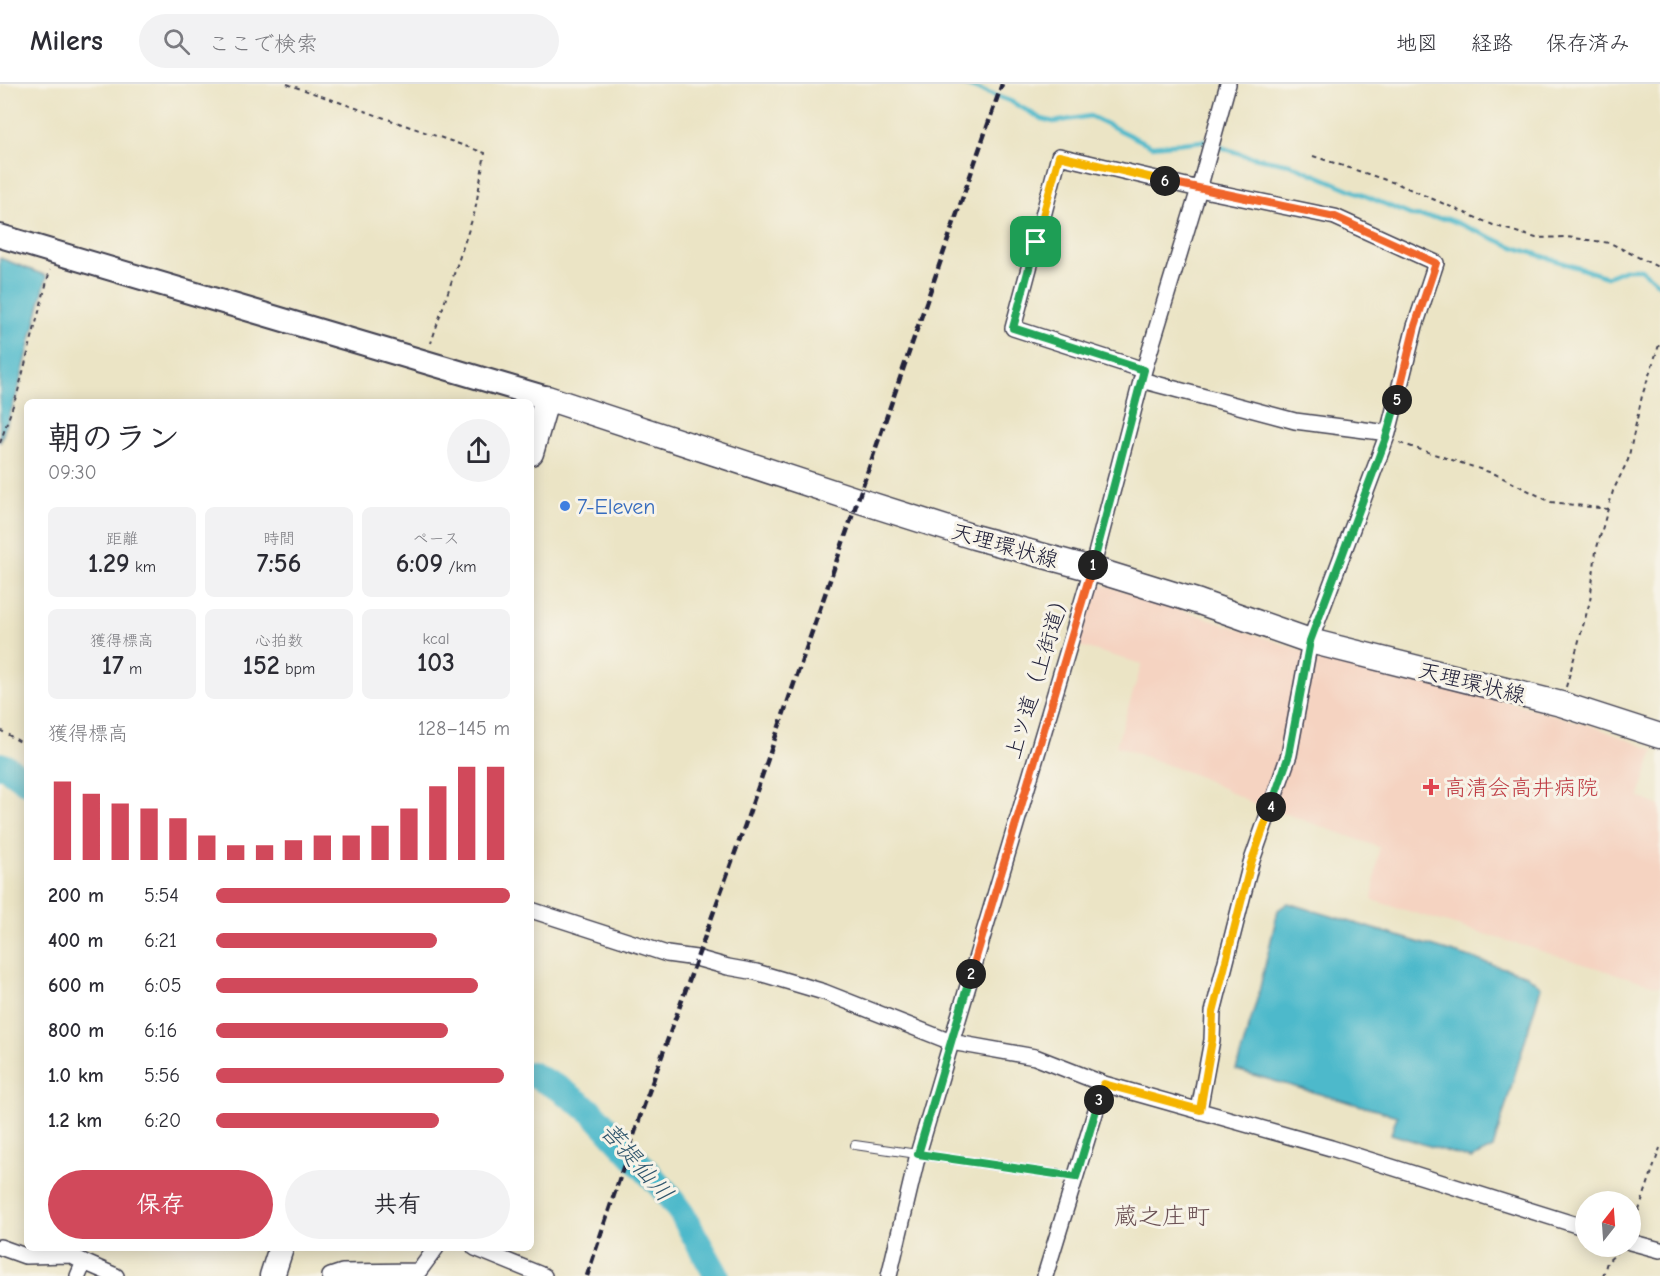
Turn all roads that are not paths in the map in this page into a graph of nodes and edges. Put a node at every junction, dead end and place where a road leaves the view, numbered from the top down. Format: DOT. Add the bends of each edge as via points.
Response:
graph roads {
  1 [pos="1228,84"];
  2 [pos="1199,189"];
  3 [pos="0,236"];
  4 [pos="1143,375"];
  5 [pos="547,398"];
  6 [pos="1387,436"];
  7 [pos="534,443"];
  8 [pos="1092,569"];
  9 [pos="1310,641"];
  10 [pos="1660,736"];
  11 [pos="534,911"];
  12 [pos="951,1042"];
  13 [pos="1104,1084"];
  14 [pos="1200,1110"];
  15 [pos="855,1145"];
  16 [pos="918,1154"];
  17 [pos="1076,1177"];
  18 [pos="1575,1225"];
  19 [pos="1641,1245"];
  20 [pos="0,1248"];
  21 [pos="1660,1250"];
  22 [pos="280,1251"];
  23 [pos="434,1251"];
  24 [pos="483,1251"];
  25 [pos="81,1269"];
  26 [pos="116,1276"];
  27 [pos="272,1276"];
  28 [pos="330,1276"];
  29 [pos="544,1276"];
  30 [pos="889,1276"];
  31 [pos="1045,1276"];
  1 -- 2 [label="street, 上ツ道（上街道）"];
  2 -- 4 [label="street, 上ツ道（上街道）"];
  2 -- 4 [label="street" via="1059,156 1013,328"];
  2 -- 6 [label="street" via="1335,217 1436,263 1415,326"];
  3 -- 5 [label="street"];
  4 -- 6 [label="street" via="1295,421"];
  4 -- 8 [label="street, 上ツ道（上街道）"];
  5 -- 7 [label="main road"];
  5 -- 8 [label="main road, 天理環状線" via="963,534"];
  6 -- 9 [label="street"];
  8 -- 9 [label="main road, 天理環状線"];
  8 -- 12 [label="street, 上ツ道（上街道）"];
  9 -- 10 [label="main road, 天理環状線" via="1561,704"];
  9 -- 14 [label="street" via="1289,755 1251,863 1213,1012"];
  11 -- 12 [label="street" via="667,954 756,972 824,992"];
  12 -- 13 [label="street" via="1035,1057"];
  12 -- 16 [label="street, 上ツ道（上街道）"];
  13 -- 14 [label="street"];
  13 -- 17 [label="street"];
  14 -- 18 [label="street"];
  15 -- 16 [label="lane"];
  16 -- 17 [label="lane"];
  16 -- 30 [label="street, 上ツ道（上街道）"];
  17 -- 31 [label="street"];
  19 -- 21 [label="street"];
  20 -- 25 [label="street" via="25,1256 70,1255"];
  22 -- 27 [label="main road"];
  23 -- 28 [label="street" via="419,1271 342,1272"];
  24 -- 29 [label="street"];
  25 -- 26 [label="street"];
}
